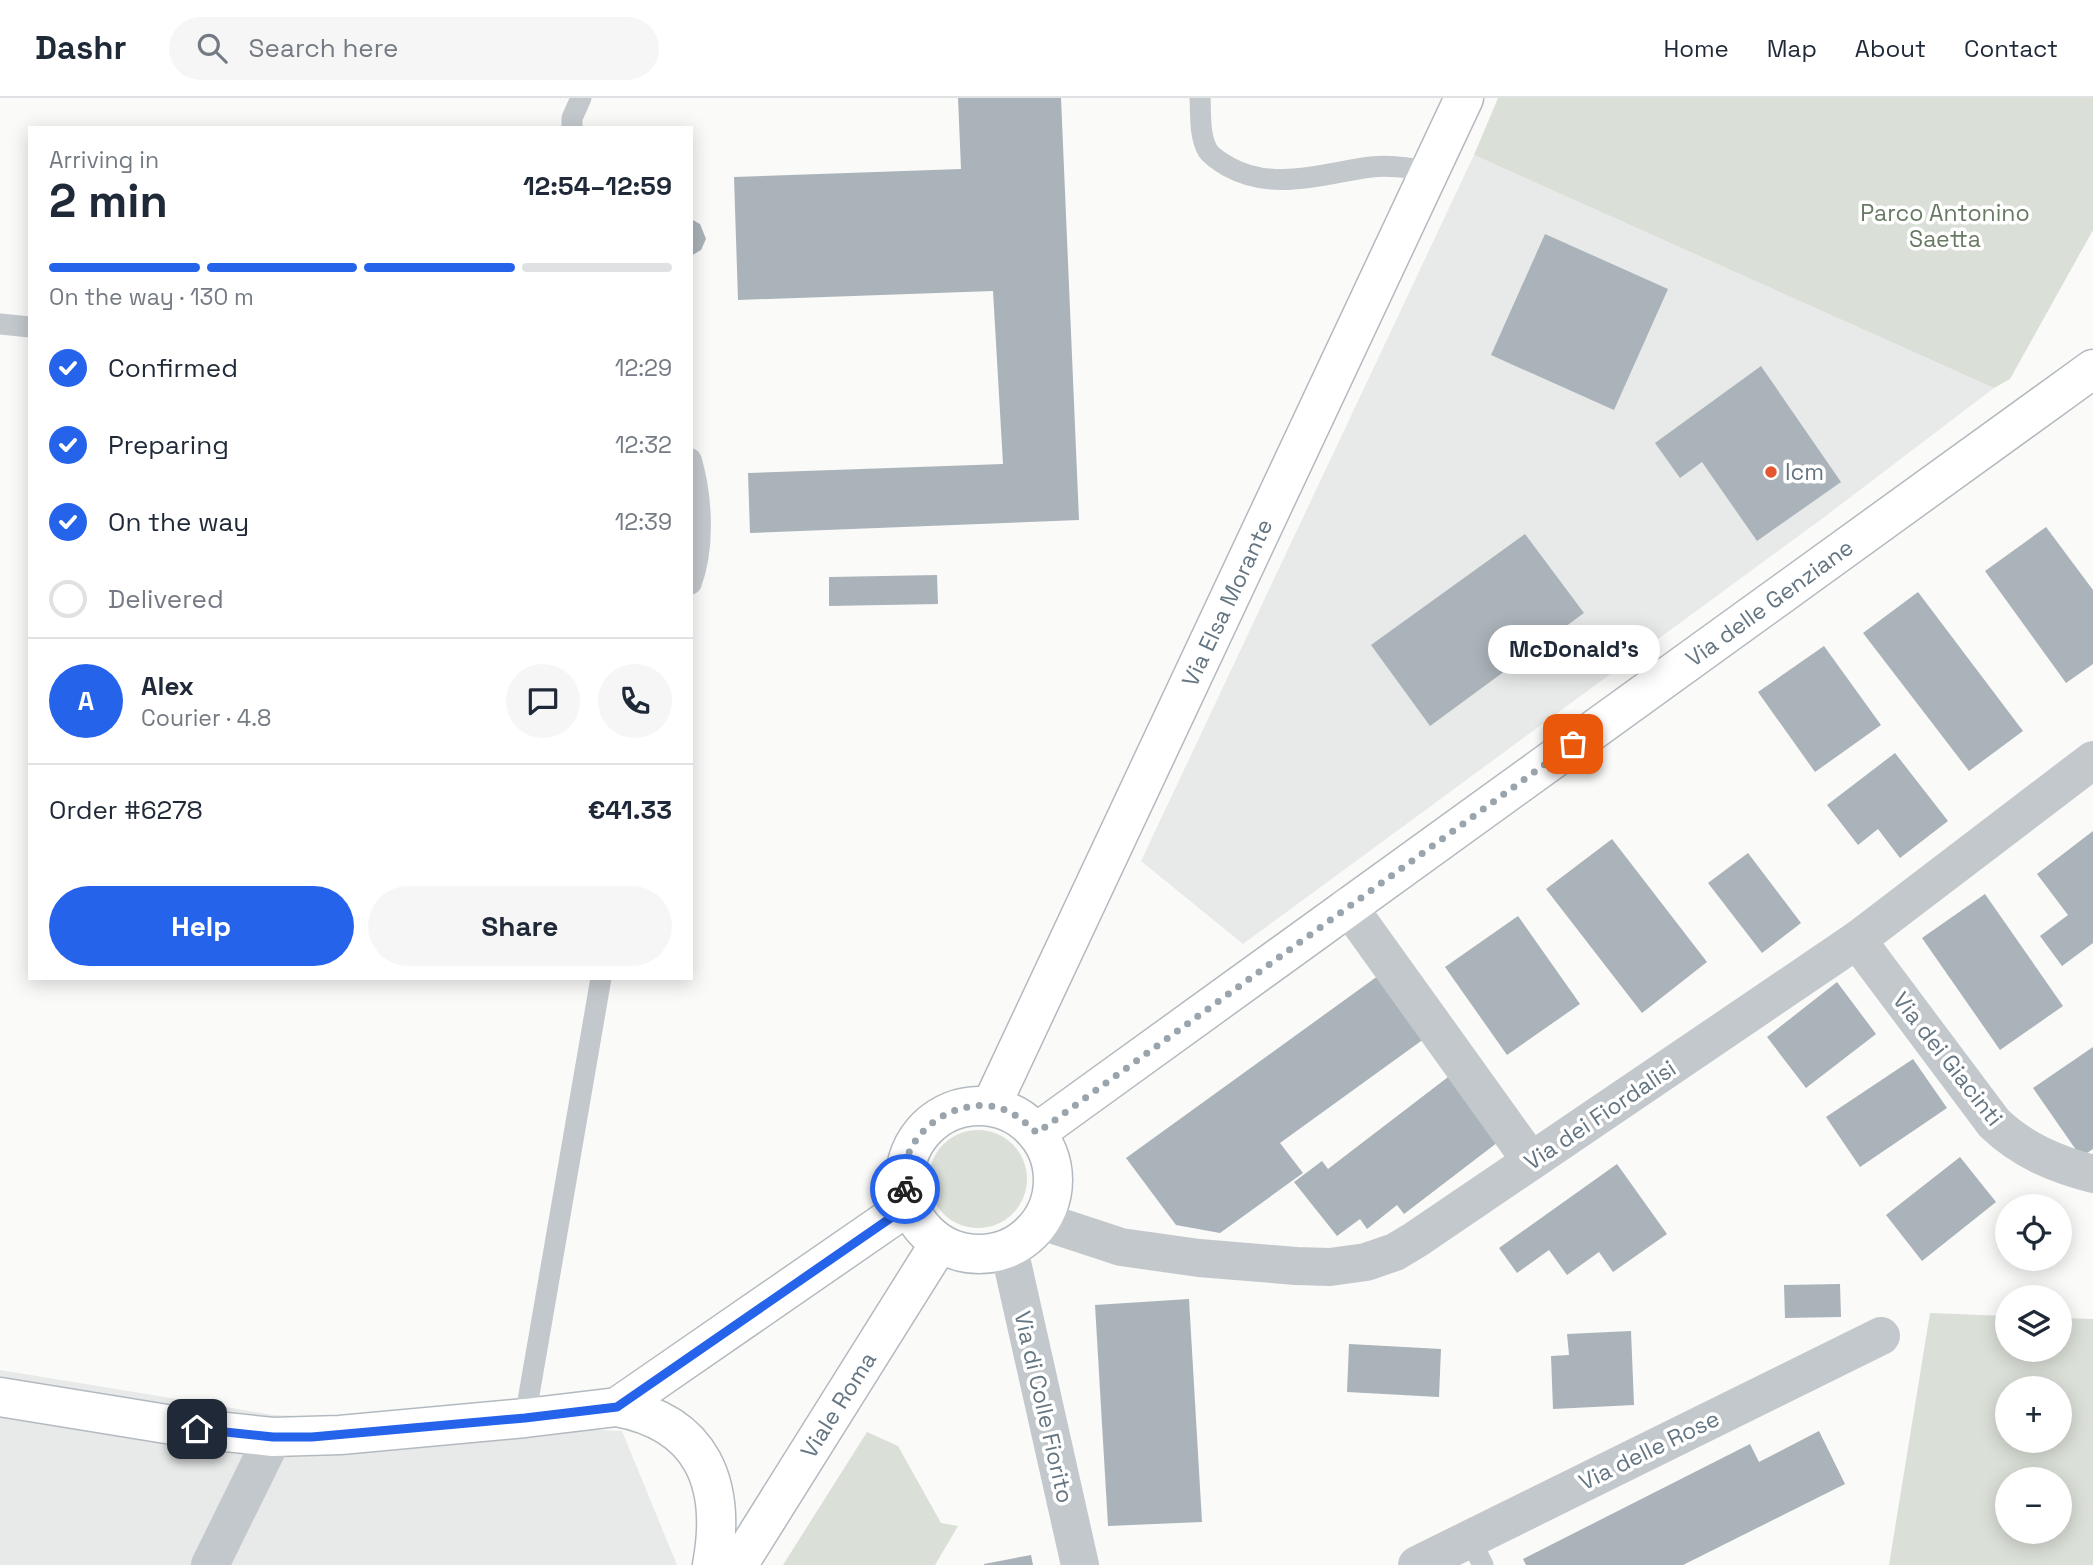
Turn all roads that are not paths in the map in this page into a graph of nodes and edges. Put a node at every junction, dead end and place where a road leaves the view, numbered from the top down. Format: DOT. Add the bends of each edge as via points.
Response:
graph roads {
  1 [pos="581,98"];
  2 [pos="1200,98"];
  3 [pos="1464,98"];
  4 [pos="572,126"];
  5 [pos="1430,171"];
  6 [pos="0,324"];
  7 [pos="28,327"];
  8 [pos="2093,369"];
  9 [pos="693,467"];
  10 [pos="693,577"];
  11 [pos="2093,760"];
  12 [pos="1348,906"];
  13 [pos="1857,940"];
  14 [pos="601,980"];
  15 [pos="991,1106"];
  16 [pos="1037,1133"];
  17 [pos="1531,1161"];
  18 [pos="2093,1174"];
  19 [pos="908,1206"];
  20 [pos="1042,1221"];
  21 [pos="940,1244"];
  22 [pos="1009,1249"];
  23 [pos="1881,1336"];
  24 [pos="0,1397"];
  25 [pos="617,1407"];
  26 [pos="525,1418"];
  27 [pos="273,1437"];
  28 [pos="1476,1552"];
  29 [pos="210,1565"];
  30 [pos="712,1565"];
  31 [pos="738,1565"];
  32 [pos="1080,1565"];
  33 [pos="1417,1565"];
  1 -- 4 [label="lane"];
  2 -- 5 [label="lane" via="1208,151 1234,170 1259,178 1289,180 1373,167"];
  3 -- 5 [label="street, Via Elsa Morante"];
  5 -- 15 [label="street, Via Elsa Morante"];
  6 -- 7 [label="lane"];
  8 -- 12 [label="street, Via delle Genziane"];
  9 -- 10 [label="lane" via="699,528"];
  11 -- 13 [label="street, Via dei Fiordalisi"];
  12 -- 16 [label="street, Via delle Genziane"];
  12 -- 17 [label="street"];
  13 -- 17 [label="street, Via dei Fiordalisi"];
  13 -- 18 [label="street, Via dei Giacinti" via="1994,1123 2037,1155"];
  14 -- 26 [label="lane"];
  15 -- 16 [label="street" via="1008,1111"];
  15 -- 19 [label="street" via="965,1107 941,1116 921,1132 908,1155 904,1181"];
  16 -- 20 [label="street" via="1049,1153 1054,1176 1052,1199"];
  17 -- 20 [label="street, Via dei Fiordalisi" via="1395,1252 1349,1265 1296,1266 1161,1254 1110,1244"];
  19 -- 21 [label="street" via="921,1228"];
  19 -- 25 [label="street"];
  20 -- 22 [label="street"];
  21 -- 22 [label="street" via="961,1253 985,1255"];
  21 -- 31 [label="street, Viale Roma"];
  22 -- 32 [label="street, Via di Colle Fiorito"];
  23 -- 28 [label="street, Via delle Rose"];
  24 -- 27 [label="street"];
  25 -- 26 [label="street"];
  25 -- 30 [label="street" via="673,1427 702,1461 713,1489 716,1519"];
  26 -- 27 [label="street"];
  27 -- 29 [label="street"];
  28 -- 33 [label="street, Via delle Rose"];
}
